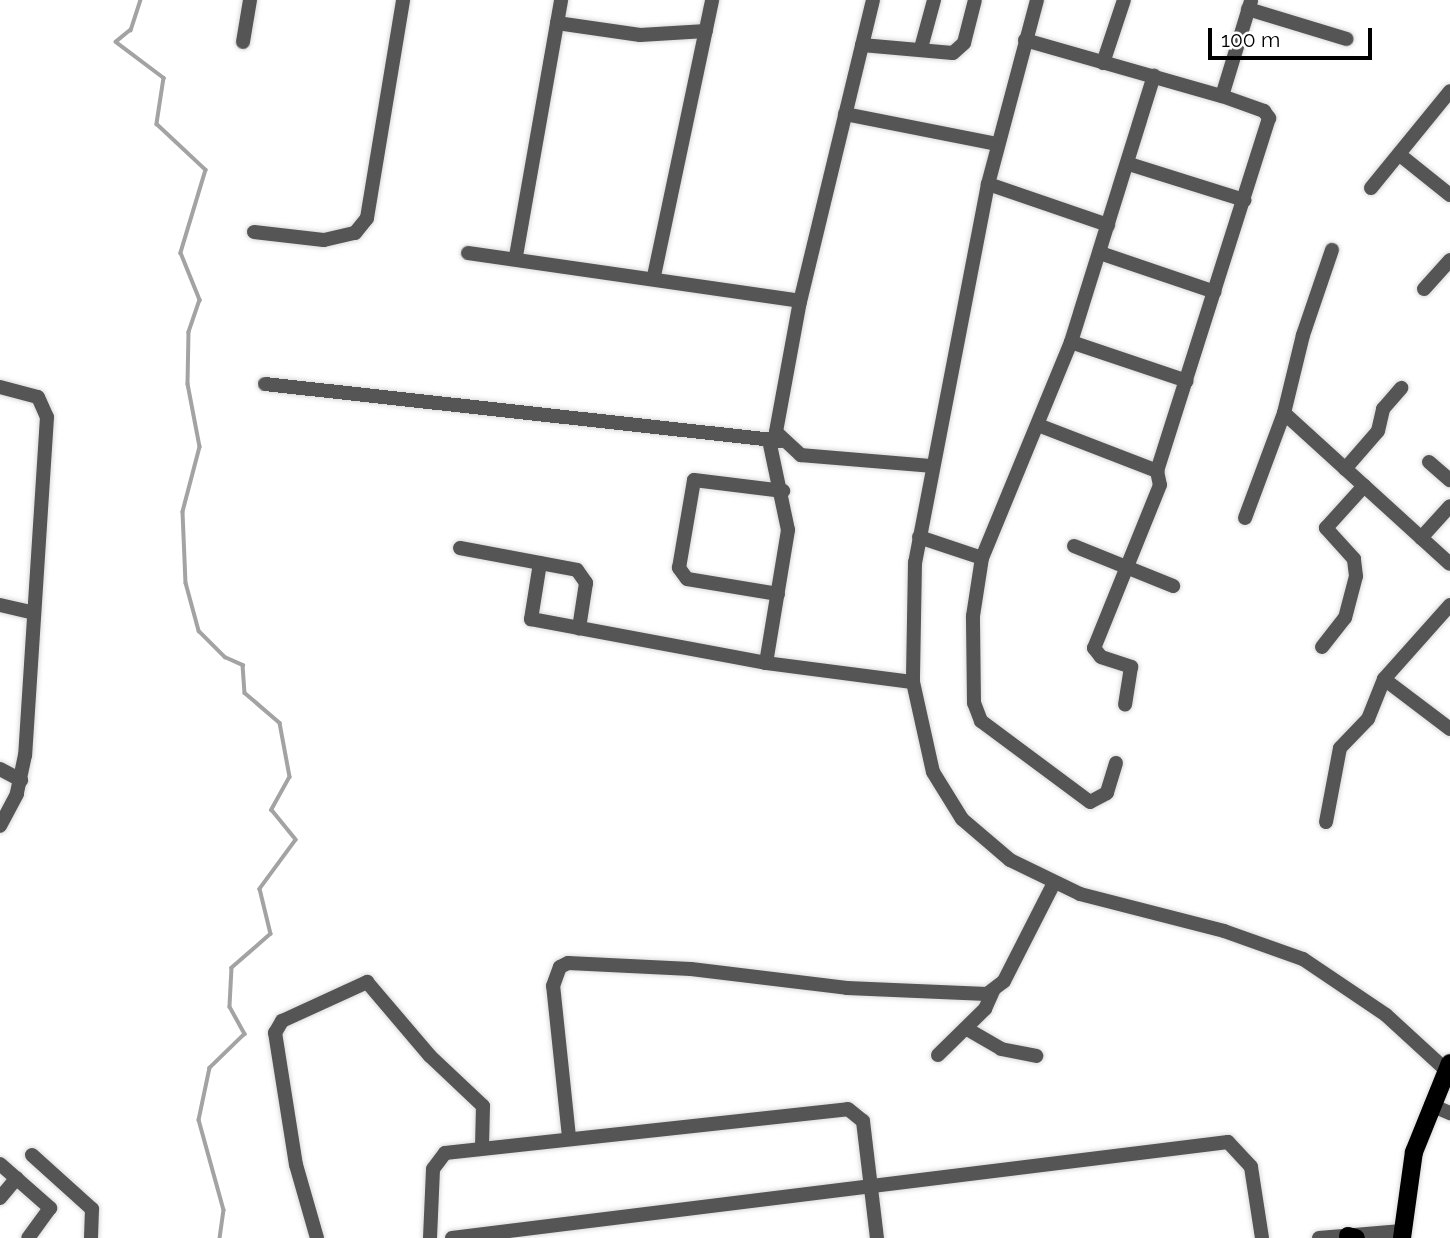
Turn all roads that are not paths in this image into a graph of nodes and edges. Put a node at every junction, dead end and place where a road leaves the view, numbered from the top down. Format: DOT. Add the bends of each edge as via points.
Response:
graph roads {
  1 [pos="250,0"];
  2 [pos="403,0"];
  3 [pos="561,0"];
  4 [pos="712,0"];
  5 [pos="873,0"];
  6 [pos="934,0"];
  7 [pos="975,0"];
  8 [pos="1037,0"];
  9 [pos="1124,0"];
  10 [pos="1250,4"];
  11 [pos="557,23"];
  12 [pos="706,31"];
  13 [pos="1347,39"];
  14 [pos="1026,40"];
  15 [pos="243,42"];
  16 [pos="862,45"];
  17 [pos="921,48"];
  18 [pos="1103,63"];
  19 [pos="1154,76"];
  20 [pos="1450,91"];
  21 [pos="1222,96"];
  22 [pos="845,114"];
  23 [pos="997,144"];
  24 [pos="1400,155"];
  25 [pos="1129,164"];
  26 [pos="988,184"];
  27 [pos="1371,188"];
  28 [pos="1450,195"];
  29 [pos="1244,200"];
  30 [pos="1108,225"];
  31 [pos="254,232"];
  32 [pos="1332,250"];
  33 [pos="468,253"];
  34 [pos="1100,253"];
  35 [pos="516,256"];
  36 [pos="1450,260"];
  37 [pos="654,276"];
  38 [pos="1424,289"];
  39 [pos="1215,292"];
  40 [pos="800,301"];
  41 [pos="1071,342"];
  42 [pos="1187,381"];
  43 [pos="265,384"];
  44 [pos="0,387"];
  45 [pos="1401,388"];
  46 [pos="1284,414"];
  47 [pos="1038,425"];
  48 [pos="776,441"];
  49 [pos="1429,462"];
  50 [pos="933,466"];
  51 [pos="1345,469"];
  52 [pos="1157,471"];
  53 [pos="1450,480"];
  54 [pos="1364,486"];
  55 [pos="783,491"];
  56 [pos="1450,506"];
  57 [pos="1245,518"];
  58 [pos="919,537"];
  59 [pos="1421,538"];
  60 [pos="1074,546"];
  61 [pos="460,548"];
  62 [pos="982,558"];
  63 [pos="540,563"];
  64 [pos="1450,564"];
  65 [pos="1127,566"];
  66 [pos="1173,586"];
  67 [pos="778,594"];
  68 [pos="0,605"];
  69 [pos="1450,605"];
  70 [pos="34,613"];
  71 [pos="579,628"];
  72 [pos="1322,647"];
  73 [pos="766,663"];
  74 [pos="1384,679"];
  75 [pos="913,682"];
  76 [pos="1125,705"];
  77 [pos="1450,729"];
  78 [pos="1116,763"];
  79 [pos="0,769"];
  80 [pos="21,780"];
  81 [pos="1326,822"];
  82 [pos="0,826"];
  83 [pos="1054,883"];
  84 [pos="993,990"];
  85 [pos="967,1029"];
  86 [pos="938,1055"];
  87 [pos="1036,1056"];
  88 [pos="1448,1066"];
  89 [pos="1431,1104"];
  90 [pos="1450,1113"];
  91 [pos="569,1137"];
  92 [pos="482,1146"];
  93 [pos="32,1155"];
  94 [pos="0,1164"];
  95 [pos="17,1178"];
  96 [pos="872,1189"];
  97 [pos="0,1198"];
  98 [pos="1402,1234"];
  99 [pos="1352,1237"];
  100 [pos="28,1238"];
  101 [pos="91,1238"];
  102 [pos="317,1238"];
  103 [pos="430,1238"];
  104 [pos="452,1238"];
  105 [pos="877,1238"];
  106 [pos="1262,1238"];
  107 [pos="1319,1238"];
  1 -- 15 [label="street"];
  2 -- 31 [label="street" via="367,218 355,233 324,240"];
  3 -- 11 [label="street"];
  4 -- 12 [label="street"];
  5 -- 16 [label="street"];
  6 -- 17 [label="street"];
  7 -- 17 [label="street" via="958,50"];
  8 -- 14 [label="street"];
  9 -- 18 [label="street"];
  10 -- 13 [label="street"];
  10 -- 21 [label="street"];
  11 -- 12 [label="street" via="640,35"];
  11 -- 35 [label="street"];
  12 -- 37 [label="street"];
  14 -- 18 [label="street"];
  14 -- 23 [label="street"];
  16 -- 17 [label="street"];
  16 -- 22 [label="street"];
  18 -- 19 [label="street"];
  19 -- 21 [label="street"];
  19 -- 25 [label="street"];
  20 -- 24 [label="street"];
  21 -- 29 [label="street" via="1264,111 1269,118"];
  22 -- 23 [label="street"];
  22 -- 40 [label="street"];
  23 -- 26 [label="street"];
  24 -- 27 [label="street"];
  24 -- 28 [label="street"];
  25 -- 29 [label="street"];
  25 -- 30 [label="street"];
  26 -- 30 [label="street"];
  26 -- 50 [label="street"];
  29 -- 39 [label="street"];
  30 -- 34 [label="street"];
  32 -- 46 [label="street" via="1303,335"];
  33 -- 35 [label="street"];
  34 -- 39 [label="street"];
  34 -- 41 [label="street"];
  35 -- 37 [label="street"];
  36 -- 38 [label="street"];
  37 -- 40 [label="street"];
  39 -- 42 [label="street"];
  40 -- 48 [label="street" via="775,421"];
  41 -- 42 [label="street"];
  41 -- 47 [label="street"];
  42 -- 52 [label="street"];
  43 -- 48 [label="street"];
  44 -- 70 [label="street" via="38,397 47,417"];
  45 -- 51 [label="street" via="1382,409 1378,431"];
  46 -- 51 [label="street"];
  46 -- 57 [label="street"];
  47 -- 52 [label="street"];
  47 -- 62 [label="street"];
  48 -- 50 [label="street" via="801,455"];
  48 -- 55 [label="street"];
  49 -- 53 [label="street"];
  50 -- 58 [label="street"];
  51 -- 54 [label="street"];
  52 -- 65 [label="street" via="1160,485"];
  54 -- 59 [label="street"];
  54 -- 72 [label="street" via="1326,528 1354,559 1356,576 1345,618"];
  55 -- 67 [label="street" via="788,530"];
  55 -- 67 [label="street" via="694,480 679,568 687,579"];
  56 -- 59 [label="street"];
  58 -- 62 [label="street"];
  58 -- 75 [label="street" via="912,605"];
  59 -- 64 [label="street"];
  60 -- 65 [label="street"];
  61 -- 63 [label="street"];
  62 -- 78 [label="street" via="973,617 975,712 1090,802 1107,793"];
  63 -- 71 [label="street" via="584,576"];
  63 -- 71 [label="street" via="531,619"];
  65 -- 66 [label="street"];
  65 -- 76 [label="street" via="1094,648 1101,657 1131,667"];
  67 -- 73 [label="street"];
  68 -- 70 [label="street"];
  69 -- 74 [label="street"];
  70 -- 80 [label="street"];
  71 -- 73 [label="street"];
  73 -- 75 [label="street"];
  74 -- 77 [label="street"];
  74 -- 81 [label="street" via="1368,719 1340,748"];
  75 -- 83 [label="street" via="924,742 945,795 983,839"];
  79 -- 80 [label="street"];
  80 -- 82 [label="street"];
  83 -- 84 [label="street" via="1004,981"];
  83 -- 88 [label="street" via="1254,940 1303,959 1386,1015"];
  84 -- 85 [label="street"];
  84 -- 91 [label="street" via="847,988 691,969 568,963 560,967 553,986"];
  85 -- 86 [label="street"];
  85 -- 87 [label="street" via="1001,1049"];
  88 -- 89 [label="main road"];
  89 -- 90 [label="street"];
  89 -- 98 [label="main road" via="1414,1152"];
  91 -- 92 [label="street"];
  91 -- 96 [label="street" via="848,1109 863,1121"];
  92 -- 102 [label="street" via="484,1116 477,1097 430,1056 367,982 282,1021 275,1033 296,1165"];
  92 -- 103 [label="street" via="445,1153 437,1160 432,1169"];
  93 -- 101 [label="street" via="92,1209"];
  94 -- 95 [label="street"];
  95 -- 97 [label="street"];
  95 -- 100 [label="street" via="50,1208"];
  96 -- 104 [label="street"];
  96 -- 105 [label="street"];
  96 -- 106 [label="street" via="1228,1142 1251,1167"];
  98 -- 99 [label="street"];
  99 -- 107 [label="street"];
}
